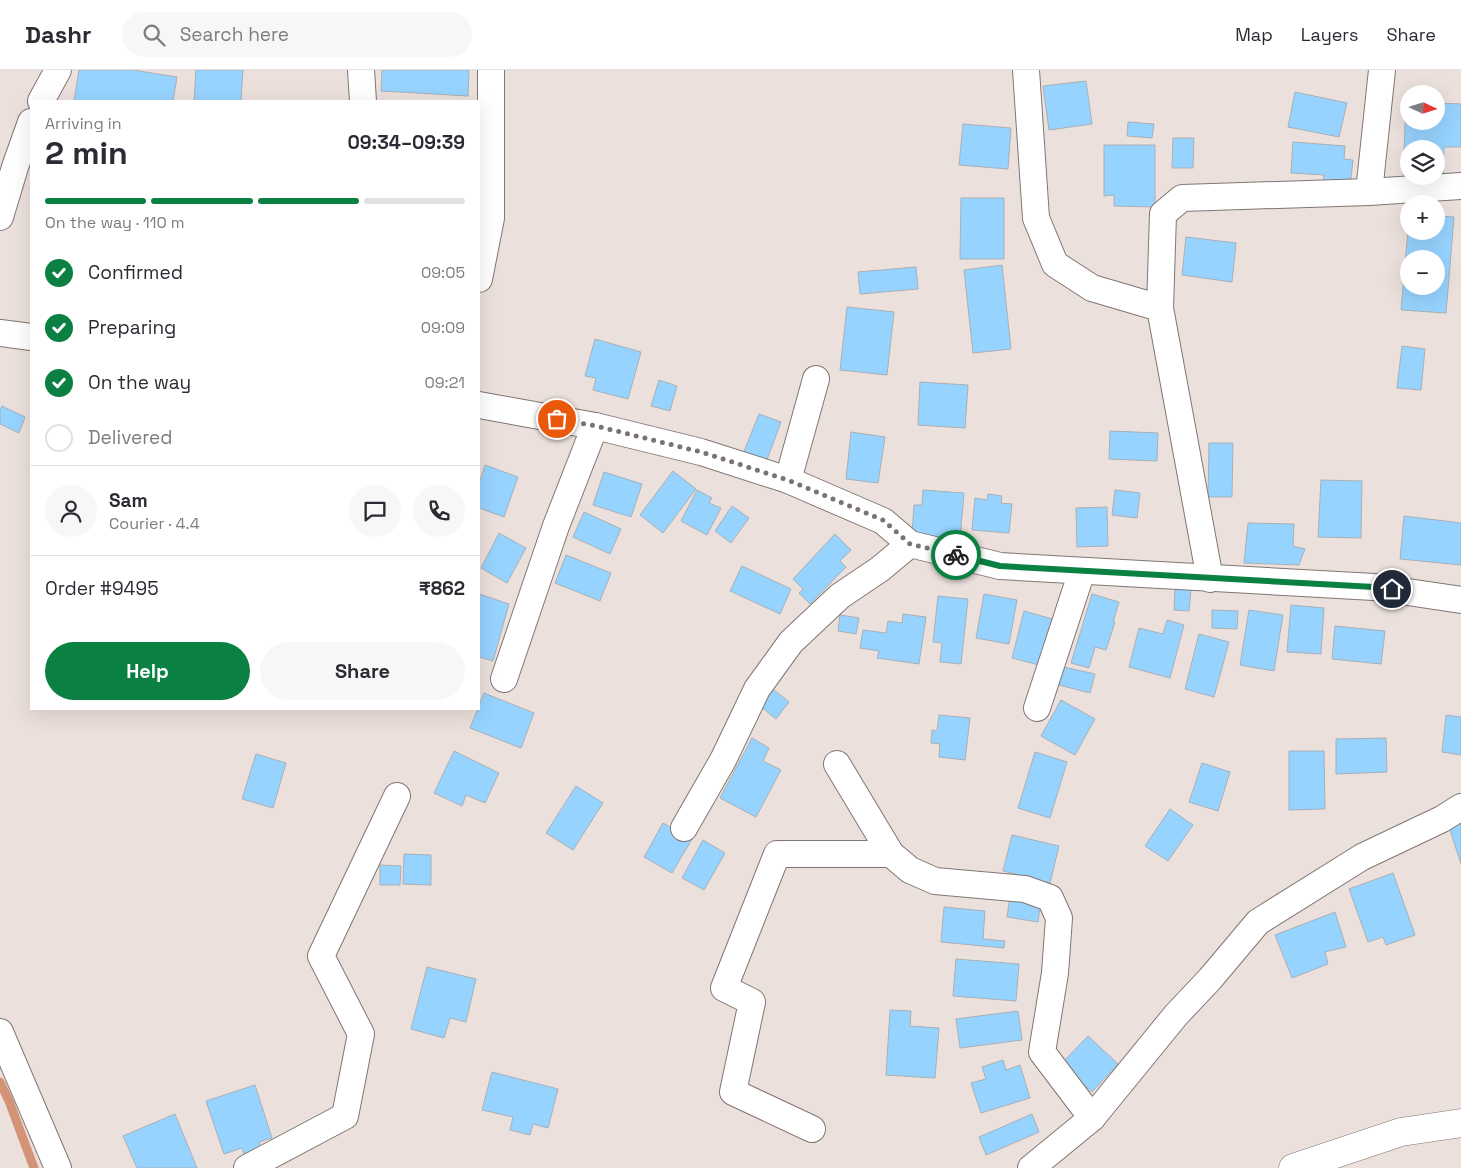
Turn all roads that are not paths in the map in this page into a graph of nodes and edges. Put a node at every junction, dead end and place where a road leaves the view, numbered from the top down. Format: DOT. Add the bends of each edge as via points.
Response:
graph roads {
  1 [pos="58,70"];
  2 [pos="362,70"];
  3 [pos="491,70"];
  4 [pos="1026,70"];
  5 [pos="1382,70"];
  6 [pos="42,100"];
  7 [pos="363,100"];
  8 [pos="30,125"];
  9 [pos="1461,186"];
  10 [pos="1369,192"];
  11 [pos="0,216"];
  12 [pos="480,274"];
  13 [pos="1160,308"];
  14 [pos="0,333"];
  15 [pos="30,337"];
  16 [pos="816,379"];
  17 [pos="480,405"];
  18 [pos="596,426"];
  19 [pos="788,480"];
  20 [pos="910,544"];
  21 [pos="1082,571"];
  22 [pos="1210,579"];
  23 [pos="1461,600"];
  24 [pos="504,679"];
  25 [pos="1037,708"];
  26 [pos="837,764"];
  27 [pos="397,796"];
  28 [pos="1461,807"];
  29 [pos="684,828"];
  30 [pos="891,854"];
  31 [pos="0,1032"];
  32 [pos="1092,1118"];
  33 [pos="1461,1123"];
  34 [pos="812,1129"];
  35 [pos="58,1168"];
  36 [pos="247,1168"];
  37 [pos="1031,1168"];
  38 [pos="1293,1168"];
  1 -- 6 [label="street"];
  2 -- 7 [label="street"];
  3 -- 12 [label="street" via="491,218"];
  4 -- 13 [label="street" via="1036,218 1055,264 1092,288"];
  5 -- 10 [label="street"];
  8 -- 11 [label="street"];
  9 -- 10 [label="street"];
  10 -- 13 [label="street" via="1182,198 1163,214"];
  13 -- 22 [label="street"];
  14 -- 15 [label="street"];
  16 -- 19 [label="street"];
  17 -- 18 [label="street"];
  18 -- 19 [label="street" via="701,452"];
  18 -- 24 [label="street" via="556,526"];
  19 -- 20 [label="street" via="883,520"];
  20 -- 21 [label="street" via="1000,566"];
  20 -- 29 [label="street" via="840,596 791,642 757,689 723,760"];
  21 -- 22 [label="street"];
  21 -- 25 [label="street"];
  22 -- 23 [label="street" via="1374,587"];
  26 -- 30 [label="street"];
  27 -- 36 [label="street" via="321,956 361,1034 345,1116"];
  28 -- 32 [label="street" via="1362,857 1258,922"];
  30 -- 32 [label="street" via="910,870 935,881 1025,889 1050,898 1058,918 1055,973 1042,1052"];
  30 -- 34 [label="street" via="777,854 724,988 752,1002 733,1092"];
  31 -- 35 [label="street"];
  32 -- 37 [label="street"];
  33 -- 38 [label="main road" via="1402,1132"];
}
